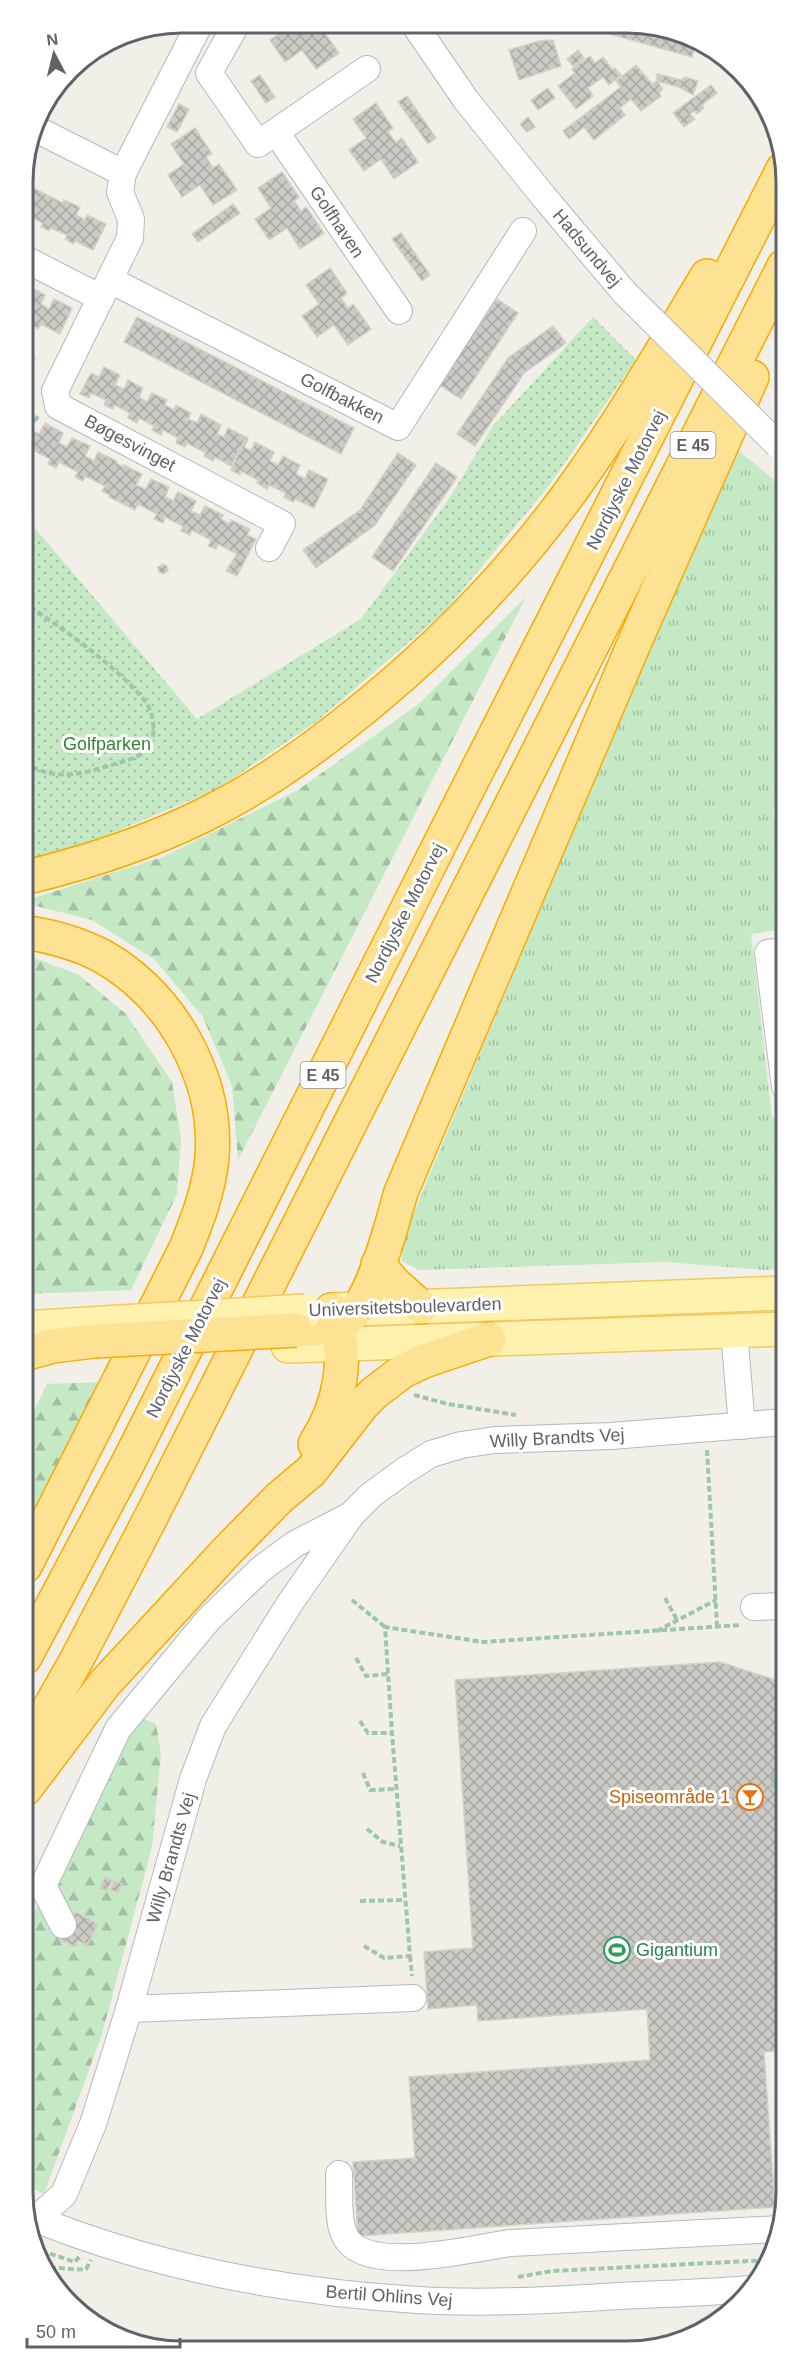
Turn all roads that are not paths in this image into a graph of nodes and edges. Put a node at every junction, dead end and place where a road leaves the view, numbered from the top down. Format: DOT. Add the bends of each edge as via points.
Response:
graph roads {
  1 [pos="195,33"];
  2 [pos="231,33"];
  3 [pos="420,33"];
  4 [pos="367,69"];
  5 [pos="42,132"];
  6 [pos="276,132"];
  7 [pos="774,160"];
  8 [pos="123,173"];
  9 [pos="776,183"];
  10 [pos="523,231"];
  11 [pos="33,262"];
  12 [pos="776,282"];
  13 [pos="106,289"];
  14 [pos="399,311"];
  15 [pos="776,326"];
  16 [pos="776,443"];
  17 [pos="269,548"];
  18 [pos="33,876"];
  19 [pos="33,933"];
  20 [pos="776,952"];
  21 [pos="776,986"];
  22 [pos="378,1264"];
  23 [pos="776,1293"];
  24 [pos="421,1307"];
  25 [pos="322,1325"];
  26 [pos="33,1330"];
  27 [pos="776,1330"];
  28 [pos="734,1332"];
  29 [pos="489,1339"];
  30 [pos="95,1340"];
  31 [pos="33,1352"];
  32 [pos="776,1423"];
  33 [pos="742,1426"];
  34 [pos="279,1498"];
  35 [pos="351,1515"];
  36 [pos="33,1550"];
  37 [pos="776,1606"];
  38 [pos="754,1607"];
  39 [pos="33,1642"];
  40 [pos="33,1737"];
  41 [pos="33,1778"];
  42 [pos="63,1925"];
  43 [pos="413,1998"];
  44 [pos="129,2009"];
  45 [pos="339,2174"];
  46 [pos="35,2215"];
  47 [pos="36,2220"];
  48 [pos="771,2229"];
  49 [pos="739,2290"];
  1 -- 8 [label="street, Bøgesvinget"];
  2 -- 6 [label="street" via="208,73 258,144"];
  3 -- 16 [label="street, Hadsundvej, bridge" via="466,100 624,292"];
  4 -- 6 [label="street"];
  5 -- 8 [label="street"];
  6 -- 14 [label="street, Golfhaven"];
  7 -- 18 [label="highway" via="646,378 576,484 514,563 450,632 389,688 258,785 202,816 142,841 84,863"];
  8 -- 13 [label="street, Bøgesvinget" via="120,192 132,219 130,238"];
  9 -- 39 [label="highway, Nordjyske Motorvej / E 45" via="127,1465"];
  10 -- 13 [label="street, Golfbakken" via="398,427"];
  11 -- 13 [label="street"];
  12 -- 40 [label="highway, E 45" via="150,1519"];
  13 -- 17 [label="street, Bøgesvinget" via="55,391 58,406 282,524"];
  15 -- 22 [label="highway" via="627,661 401,1192"];
  19 -- 36 [label="highway" via="57,937 102,956 141,984 173,1020 196,1062 209,1108 212,1156 204,1204 186,1248"];
  20 -- 21 [label="street" via="768,953"];
  22 -- 24 [label="highway"];
  22 -- 25 [label="highway" via="371,1287"];
  23 -- 24 [label="main road, Universitetsboulevarden"];
  24 -- 25 [label="main road, Universitetsboulevarden"];
  25 -- 29 [label="main road, Universitetsboulevarden"];
  25 -- 30 [label="highway, bridge"];
  25 -- 34 [label="highway" via="342,1366 339,1387 329,1423"];
  26 -- 30 [label="main road"];
  27 -- 28 [label="main road, Universitetsboulevarden"];
  28 -- 29 [label="main road, Universitetsboulevarden"];
  28 -- 33 [label="street"];
  29 -- 34 [label="highway" via="424,1361 384,1384 363,1404 311,1471"];
  30 -- 31 [label="highway"];
  32 -- 33 [label="street, Willy Brandts Vej"];
  33 -- 35 [label="street, Willy Brandts Vej" via="461,1444 431,1454 404,1471"];
  34 -- 41 [label="highway" via="105,1683"];
  35 -- 42 [label="street, Willy Brandts Vej" via="295,1544 261,1569 208,1620 118,1729 43,1886"];
  35 -- 44 [label="street, Willy Brandts Vej" via="213,1726 193,1779"];
  37 -- 38 [label="street"];
  43 -- 44 [label="street"];
  44 -- 46 [label="street, Willy Brandts Vej" via="73,2176 62,2197"];
  45 -- 48 [label="street" via="344,2233 356,2248 381,2256 431,2257 511,2243"];
  47 -- 49 [label="street, Bertil Ohlins Vej" via="186,2266 273,2285 348,2295 509,2301"];
}
